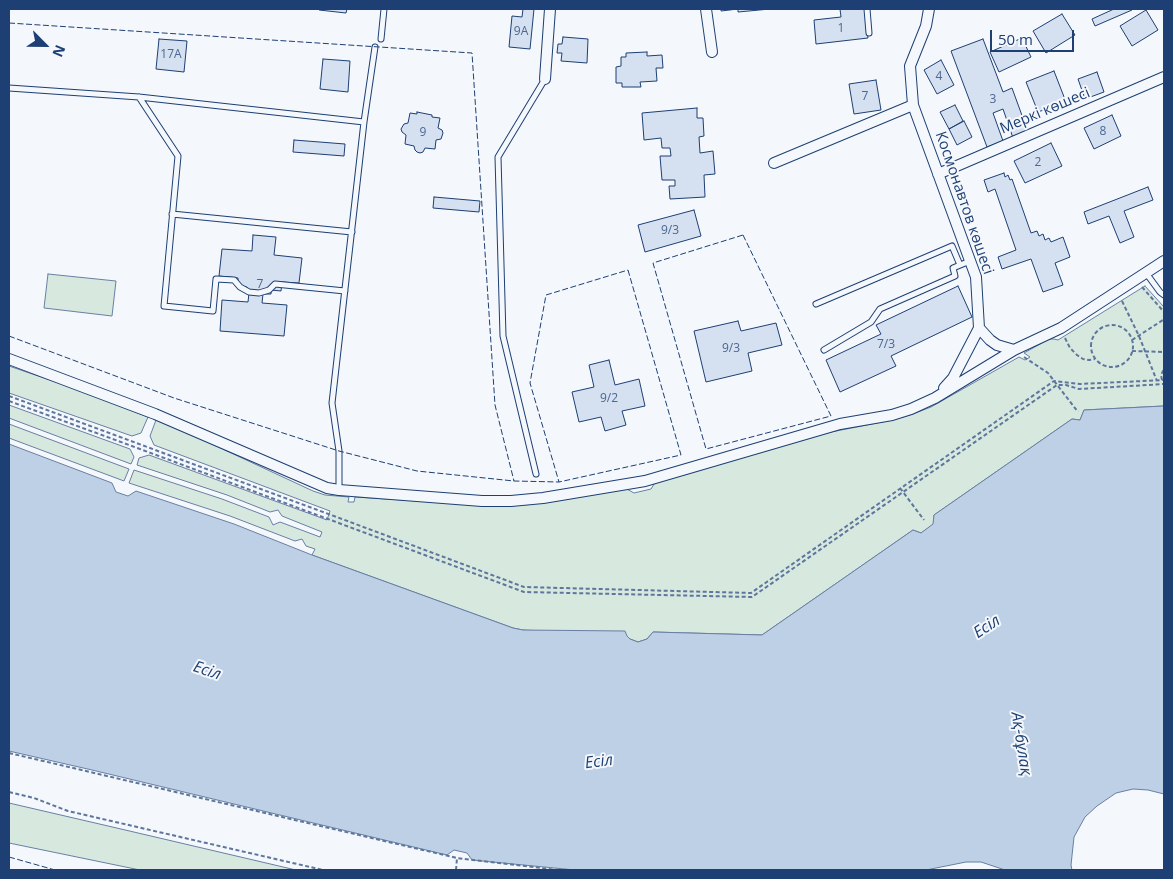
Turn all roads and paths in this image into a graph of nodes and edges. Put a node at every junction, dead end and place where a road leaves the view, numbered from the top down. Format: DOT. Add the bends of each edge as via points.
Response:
graph roads {
  1 [pos="384,9"];
  2 [pos="550,9"];
  3 [pos="706,9"];
  4 [pos="867,9"];
  5 [pos="929,9"];
  6 [pos="870,32"];
  7 [pos="381,39"];
  8 [pos="375,47"];
  9 [pos="712,52"];
  10 [pos="1164,77"];
  11 [pos="545,79"];
  12 [pos="9,88"];
  13 [pos="140,97"];
  14 [pos="913,105"];
  15 [pos="364,122"];
  16 [pos="774,162"];
  17 [pos="938,174"];
  18 [pos="172,214"];
  19 [pos="352,232"];
  20 [pos="1164,261"];
  21 [pos="965,263"];
  22 [pos="1146,273"];
  23 [pos="1142,287"];
  24 [pos="345,291"];
  25 [pos="1164,295"];
  26 [pos="1121,300"];
  27 [pos="816,304"];
  28 [pos="1164,312"];
  29 [pos="1164,322"];
  30 [pos="979,328"];
  31 [pos="1061,328"];
  32 [pos="1139,336"];
  33 [pos="1132,340"];
  34 [pos="824,350"];
  35 [pos="1014,350"];
  36 [pos="1132,351"];
  37 [pos="1144,352"];
  38 [pos="1164,352"];
  39 [pos="9,359"];
  40 [pos="1095,359"];
  41 [pos="1164,369"];
  42 [pos="1162,380"];
  43 [pos="1157,381"];
  44 [pos="1164,384"];
  45 [pos="1057,385"];
  46 [pos="935,398"];
  47 [pos="9,401"];
  48 [pos="1078,412"];
  49 [pos="536,474"];
  50 [pos="900,488"];
  51 [pos="339,490"];
  52 [pos="903,493"];
  53 [pos="924,520"];
  54 [pos="9,753"];
  55 [pos="9,792"];
  56 [pos="458,858"];
  57 [pos="323,870"];
  58 [pos="456,870"];
  59 [pos="558,870"];
  1 -- 7 [label="lane"];
  2 -- 11 [label="street"];
  3 -- 9 [label="street"];
  4 -- 6 [label="lane"];
  5 -- 14 [label="street, Космонавтов көшесі" via="926,26 910,66"];
  8 -- 15 [label="lane"];
  10 -- 17 [label="street, Меркі көшесі"];
  11 -- 49 [label="lane" via="498,157 503,336"];
  12 -- 13 [label="lane"];
  13 -- 15 [label="lane"];
  13 -- 18 [label="lane" via="178,156"];
  14 -- 16 [label="street"];
  14 -- 17 [label="street, Космонавтов көшесі"];
  15 -- 19 [label="lane"];
  17 -- 21 [label="street, Космонавтов көшесі"];
  18 -- 19 [label="lane"];
  18 -- 24 [label="lane" via="164,306 213,311 216,279 234,280 249,292 259,293 275,284"];
  19 -- 24 [label="lane"];
  20 -- 22 [label="street"];
  21 -- 27 [label="lane" via="952,246"];
  21 -- 30 [label="street, Космонавтов көшесі" via="976,277"];
  21 -- 34 [label="lane" via="952,268 955,276 880,309 871,322"];
  22 -- 25 [label="lane"];
  22 -- 31 [label="street"];
  23 -- 28 [label="path"];
  24 -- 51 [label="lane" via="332,403 339,451"];
  26 -- 32 [label="path"];
  29 -- 32 [label="path"];
  30 -- 35 [label="street" via="997,345"];
  30 -- 46 [label="street" via="953,378"];
  31 -- 35 [label="street"];
  31 -- 40 [label="path" via="1077,355"];
  32 -- 33 [label="path"];
  32 -- 37 [label="path"];
  33 -- 36 [label="path"];
  33 -- 40 [label="path" via="1120,327 1106,326 1092,340"];
  35 -- 45 [label="path" via="1048,373"];
  35 -- 46 [label="street"];
  36 -- 37 [label="path"];
  36 -- 40 [label="path" via="1124,363 1112,368"];
  37 -- 38 [label="path"];
  37 -- 43 [label="path"];
  39 -- 51 [label="street" via="155,414 315,484"];
  41 -- 42 [label="path"];
  44 -- 45 [label="path" via="1079,389"];
  45 -- 48 [label="path"];
  45 -- 52 [label="path"];
  46 -- 51 [label="street" via="892,415 840,424 645,480 543,498 482,502"];
  47 -- 52 [label="path" via="524,592 752,598"];
  50 -- 52 [label="path"];
  52 -- 53 [label="path"];
  54 -- 56 [label="path"];
  55 -- 57 [label="path" via="68,811"];
  56 -- 58 [label="path"];
  56 -- 59 [label="path"];
}
